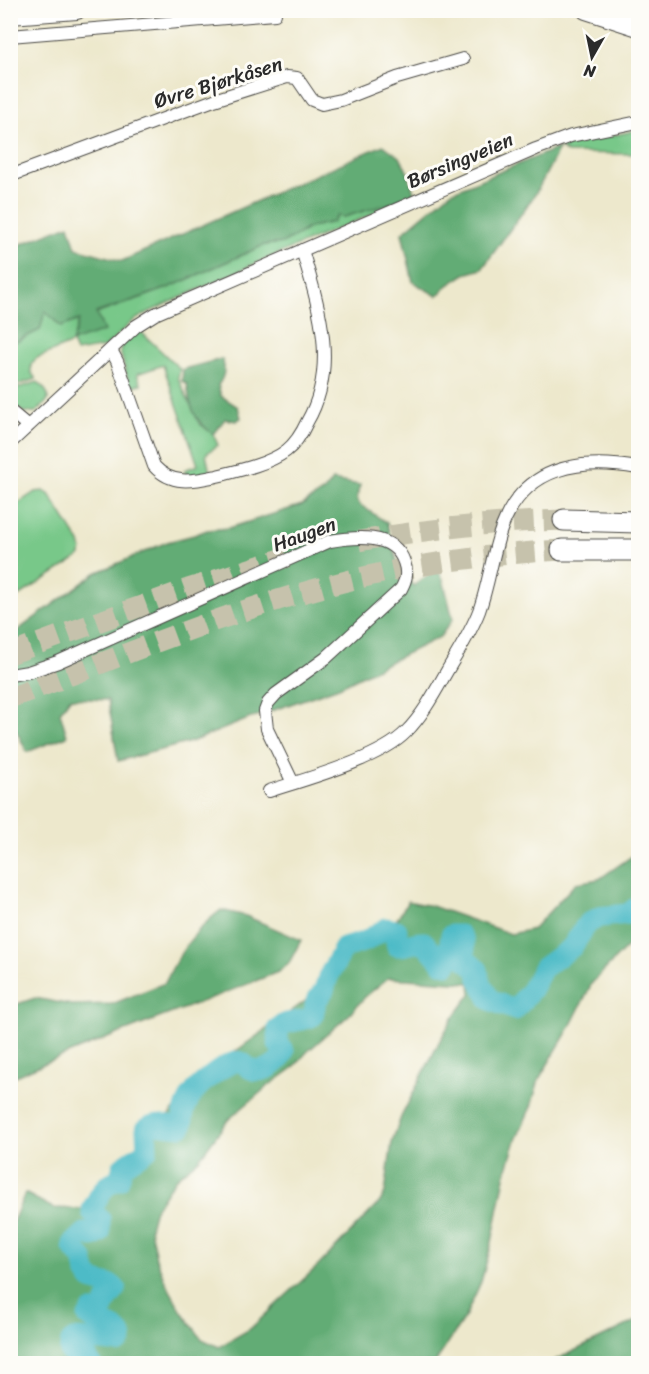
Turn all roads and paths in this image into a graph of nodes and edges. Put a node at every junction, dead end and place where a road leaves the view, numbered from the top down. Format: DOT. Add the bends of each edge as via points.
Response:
graph roads {
  1 [pos="77,10"];
  2 [pos="586,10"];
  3 [pos="275,14"];
  4 [pos="10,15"];
  5 [pos="639,27"];
  6 [pos="10,36"];
  7 [pos="463,59"];
  8 [pos="639,122"];
  9 [pos="10,176"];
  10 [pos="302,250"];
  11 [pos="111,350"];
  12 [pos="10,411"];
  13 [pos="28,426"];
  14 [pos="10,443"];
  15 [pos="639,468"];
  16 [pos="564,520"];
  17 [pos="639,522"];
  18 [pos="562,550"];
  19 [pos="639,550"];
  20 [pos="10,675"];
  21 [pos="292,783"];
  22 [pos="269,791"];
  1 -- 4 [label="main road"];
  2 -- 5 [label="main road"];
  3 -- 6 [label="street"];
  7 -- 9 [label="street, Øvre Bjørkåsen" via="322,104 312,100 297,78 287,77"];
  8 -- 10 [label="street, Børsingveien" via="571,136 536,149"];
  10 -- 11 [label="street, Børsingveien" via="155,314 135,326"];
  10 -- 11 [label="street" via="322,328 325,370 311,415 299,437 280,455 198,480 186,482 166,476 154,466"];
  11 -- 13 [label="street, Børsingveien"];
  12 -- 13 [label="street"];
  13 -- 14 [label="street, Børsingveien"];
  15 -- 21 [label="street" via="599,463 574,465 554,471 527,489 503,525 474,622 414,724 381,751"];
  16 -- 17 [label="highway"];
  18 -- 19 [label="highway"];
  20 -- 21 [label="street, Haugen" via="58,662 330,541 365,538 389,544 403,559 406,570 401,589 326,658 268,703 267,729"];
  21 -- 22 [label="street"];
}
